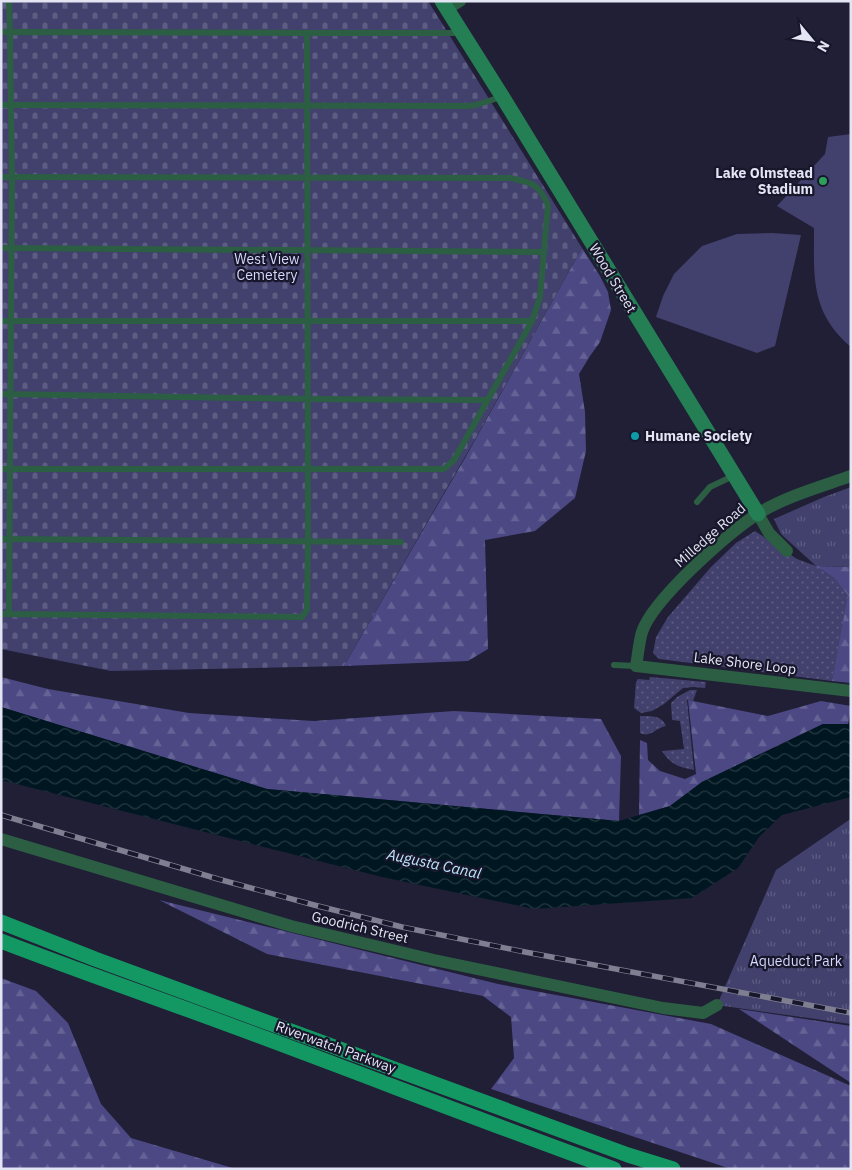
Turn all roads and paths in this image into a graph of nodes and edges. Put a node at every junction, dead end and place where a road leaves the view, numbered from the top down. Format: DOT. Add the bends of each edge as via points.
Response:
graph roads {
  1 [pos="10,1"];
  2 [pos="450,4"];
  3 [pos="1,32"];
  4 [pos="10,32"];
  5 [pos="307,33"];
  6 [pos="462,33"];
  7 [pos="502,96"];
  8 [pos="1,105"];
  9 [pos="11,106"];
  10 [pos="308,106"];
  11 [pos="1,177"];
  12 [pos="12,177"];
  13 [pos="307,179"];
  14 [pos="1,248"];
  15 [pos="12,248"];
  16 [pos="308,250"];
  17 [pos="544,252"];
  18 [pos="308,320"];
  19 [pos="532,320"];
  20 [pos="1,321"];
  21 [pos="11,321"];
  22 [pos="1,394"];
  23 [pos="11,394"];
  24 [pos="308,400"];
  25 [pos="487,400"];
  26 [pos="308,468"];
  27 [pos="1,469"];
  28 [pos="10,469"];
  29 [pos="734,475"];
  30 [pos="851,476"];
  31 [pos="697,502"];
  32 [pos="758,514"];
  33 [pos="1,539"];
  34 [pos="10,539"];
  35 [pos="308,541"];
  36 [pos="401,542"];
  37 [pos="787,551"];
  38 [pos="1,614"];
  39 [pos="9,614"];
  40 [pos="614,665"];
  41 [pos="636,666"];
  42 [pos="851,691"];
  43 [pos="1,840"];
  44 [pos="1,922"];
  45 [pos="1,941"];
  46 [pos="716,1005"];
  47 [pos="614,1169"];
  48 [pos="673,1169"];
  1 -- 4 [label="lane"];
  2 -- 6 [label="street, Wood Street"];
  3 -- 4 [label="lane"];
  4 -- 5 [label="lane"];
  4 -- 9 [label="lane"];
  5 -- 6 [label="lane"];
  5 -- 10 [label="lane"];
  6 -- 7 [label="street, Wood Street"];
  7 -- 10 [label="lane" via="467,106"];
  7 -- 29 [label="street, Wood Street"];
  8 -- 9 [label="lane"];
  9 -- 10 [label="lane"];
  9 -- 12 [label="lane"];
  10 -- 13 [label="lane"];
  11 -- 12 [label="lane"];
  12 -- 13 [label="lane"];
  12 -- 15 [label="lane"];
  13 -- 16 [label="lane"];
  13 -- 17 [label="lane" via="510,178 531,182 542,192 548,205"];
  14 -- 15 [label="lane"];
  15 -- 16 [label="lane"];
  15 -- 21 [label="lane"];
  16 -- 17 [label="lane"];
  16 -- 18 [label="lane"];
  17 -- 19 [label="lane" via="540,296"];
  18 -- 19 [label="lane"];
  18 -- 21 [label="lane"];
  18 -- 24 [label="lane"];
  19 -- 25 [label="lane"];
  20 -- 21 [label="lane"];
  21 -- 23 [label="lane"];
  22 -- 23 [label="lane"];
  23 -- 24 [label="lane"];
  23 -- 28 [label="lane"];
  24 -- 25 [label="lane"];
  24 -- 26 [label="lane"];
  25 -- 26 [label="lane" via="454,460 444,470"];
  26 -- 28 [label="lane"];
  26 -- 35 [label="lane"];
  27 -- 28 [label="lane"];
  28 -- 34 [label="lane"];
  29 -- 31 [label="lane" via="710,487"];
  29 -- 32 [label="street, Wood Street"];
  30 -- 32 [label="street, Milledge Road"];
  32 -- 37 [label="street, Wood Street" via="769,533"];
  32 -- 41 [label="street, Milledge Road" via="716,547 666,594 642,632"];
  33 -- 34 [label="lane"];
  34 -- 35 [label="lane"];
  34 -- 39 [label="lane"];
  35 -- 36 [label="lane"];
  35 -- 39 [label="lane" via="307,610 302,617"];
  38 -- 39 [label="lane"];
  40 -- 41 [label="lane"];
  41 -- 42 [label="street, Lake Shore Loop"];
  43 -- 46 [label="street, Goodrich Street" via="291,926 424,958 663,1008 703,1013"];
  44 -- 48 [label="main road, Riverwatch Parkway"];
  45 -- 47 [label="main road, Riverwatch Parkway"];
}
